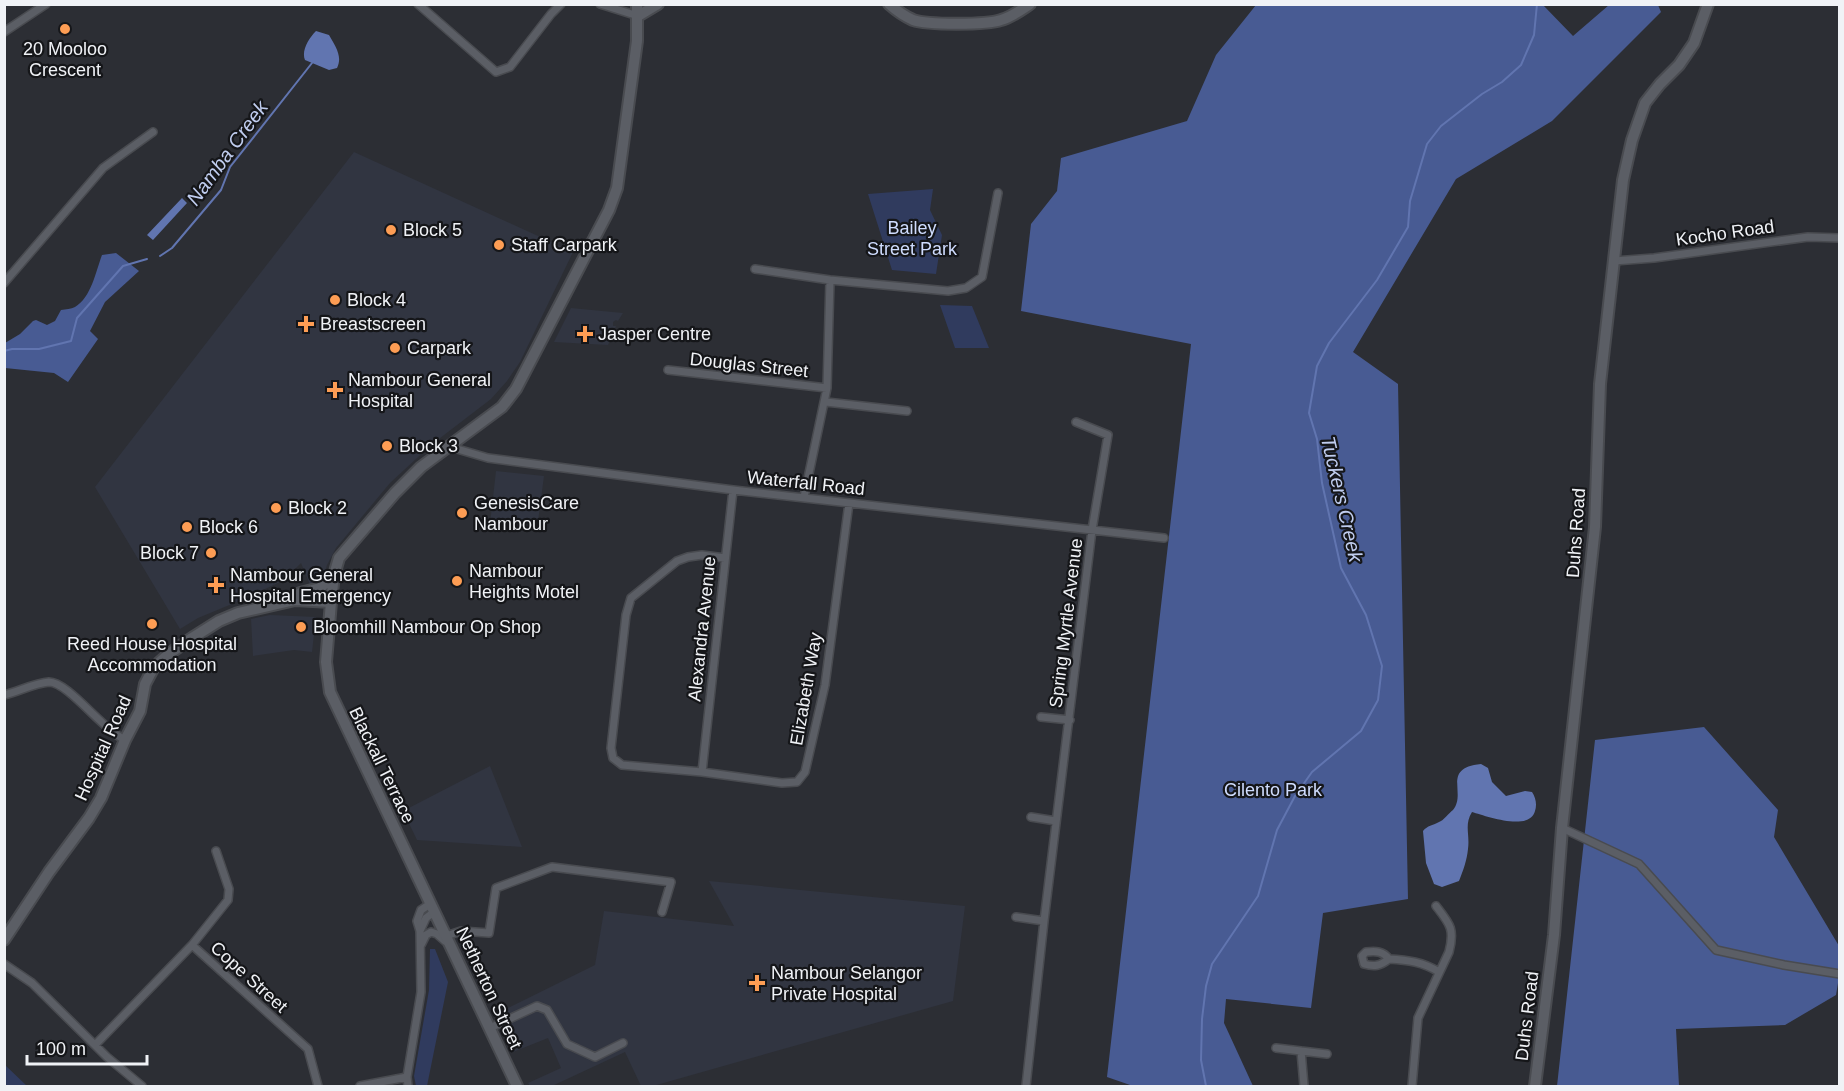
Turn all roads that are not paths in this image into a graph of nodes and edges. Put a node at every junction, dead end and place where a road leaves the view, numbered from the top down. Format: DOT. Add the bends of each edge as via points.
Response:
graph roads {
  1 [pos="46,4"];
  2 [pos="418,4"];
  3 [pos="561,4"];
  4 [pos="600,4"];
  5 [pos="658,4"];
  6 [pos="890,4"];
  7 [pos="1030,4"];
  8 [pos="1707,4"];
  9 [pos="637,10"];
  10 [pos="4,32"];
  11 [pos="153,132"];
  12 [pos="998,193"];
  13 [pos="1839,238"];
  14 [pos="1614,261"];
  15 [pos="755,269"];
  16 [pos="830,280"];
  17 [pos="4,283"];
  18 [pos="668,370"];
  19 [pos="827,388"];
  20 [pos="826,402"];
  21 [pos="907,411"];
  22 [pos="1076,422"];
  23 [pos="447,447"];
  24 [pos="733,490"];
  25 [pos="804,497"];
  26 [pos="849,503"];
  27 [pos="1092,530"];
  28 [pos="1164,538"];
  29 [pos="725,558"];
  30 [pos="334,575"];
  31 [pos="295,600"];
  32 [pos="331,602"];
  33 [pos="4,695"];
  34 [pos="1041,717"];
  35 [pos="1070,720"];
  36 [pos="126,740"];
  37 [pos="702,772"];
  38 [pos="1031,817"];
  39 [pos="1056,821"];
  40 [pos="1562,828"];
  41 [pos="216,851"];
  42 [pos="1436,906"];
  43 [pos="432,908"];
  44 [pos="662,912"];
  45 [pos="1016,917"];
  46 [pos="1044,921"];
  47 [pos="446,936"];
  48 [pos="4,940"];
  49 [pos="192,945"];
  50 [pos="421,945"];
  51 [pos="451,947"];
  52 [pos="1389,959"];
  53 [pos="4,964"];
  54 [pos="1439,972"];
  55 [pos="1839,974"];
  56 [pos="490,1028"];
  57 [pos="623,1044"];
  58 [pos="95,1045"];
  59 [pos="1276,1048"];
  60 [pos="1301,1051"];
  61 [pos="1327,1054"];
  62 [pos="407,1077"];
  63 [pos="142,1086"];
  64 [pos="318,1086"];
  65 [pos="360,1086"];
  66 [pos="408,1086"];
  67 [pos="517,1086"];
  68 [pos="1026,1086"];
  69 [pos="1304,1086"];
  70 [pos="1412,1086"];
  71 [pos="1535,1086"];
  1 -- 10 [label="street"];
  2 -- 3 [label="street" via="496,72 510,67"];
  4 -- 9 [label="street"];
  5 -- 9 [label="street"];
  6 -- 7 [label="street" via="912,20 929,22 995,22"];
  8 -- 14 [label="street, Duhs Road" via="1694,43 1645,103 1623,180"];
  9 -- 23 [label="street" via="637,41 621,172 609,210 516,389 502,406"];
  11 -- 17 [label="street" via="103,168"];
  12 -- 16 [label="street" via="982,277 966,288 948,291"];
  13 -- 14 [label="street, Kocho Road" via="1808,237"];
  14 -- 40 [label="street, Duhs Road" via="1598,420 1595,527"];
  15 -- 16 [label="street"];
  16 -- 19 [label="street"];
  18 -- 19 [label="street, Douglas Street"];
  19 -- 20 [label="street"];
  20 -- 21 [label="street"];
  20 -- 25 [label="street"];
  22 -- 27 [label="street, Spring Myrtle Avenue" via="1108,435"];
  23 -- 24 [label="street, Waterfall Road" via="488,458"];
  23 -- 30 [label="street" via="421,467 374,516 339,558"];
  24 -- 25 [label="street, Waterfall Road"];
  24 -- 29 [label="street, Alexandra Avenue"];
  25 -- 26 [label="street, Waterfall Road"];
  26 -- 27 [label="street, Waterfall Road"];
  26 -- 37 [label="street, Elizabeth Way" via="825,685 805,772 796,782 782,783"];
  27 -- 28 [label="street, Waterfall Road"];
  27 -- 35 [label="street, Spring Myrtle Avenue"];
  29 -- 37 [label="street, Alexandra Avenue"];
  29 -- 37 [label="street, Elizabeth Way" via="688,556 631,598 610,748 613,758 622,765"];
  30 -- 31 [label="street" via="320,588 300,593"];
  30 -- 32 [label="street, Blackall Terrace"];
  31 -- 32 [label="street, Hospital Road"];
  31 -- 36 [label="street, Hospital Road" via="228,617 170,653 150,673 140,711"];
  32 -- 43 [label="street, Blackall Terrace" via="326,662 330,692"];
  33 -- 36 [label="street" via="43,683 60,685 102,725"];
  34 -- 35 [label="street, Spring Myrtle Avenue"];
  35 -- 39 [label="street, Spring Myrtle Avenue"];
  36 -- 48 [label="street, Hospital Road" via="89,818"];
  38 -- 39 [label="street"];
  39 -- 46 [label="street, Spring Myrtle Avenue"];
  40 -- 55 [label="street" via="1639,864 1716,950"];
  40 -- 71 [label="street, Duhs Road" via="1554,934"];
  41 -- 49 [label="street" via="229,889 228,900"];
  42 -- 54 [label="street" via="1453,932"];
  43 -- 47 [label="street, Netherton Street"];
  43 -- 50 [label="street" via="420,931"];
  44 -- 47 [label="street" via="671,882 552,867 496,888 489,933"];
  45 -- 46 [label="street"];
  46 -- 68 [label="street, Spring Myrtle Avenue"];
  47 -- 51 [label="street, Netherton Street"];
  49 -- 58 [label="street, Cope Street"];
  49 -- 64 [label="street, Cope Street" via="308,1049"];
  50 -- 51 [label="street" via="426,935 434,932"];
  50 -- 62 [label="street" via="420,999"];
  51 -- 56 [label="street, Netherton Street"];
  52 -- 54 [label="street" via="1410,960"];
  53 -- 58 [label="street" via="32,983"];
  54 -- 70 [label="street" via="1418,1018"];
  56 -- 57 [label="street" via="537,1006 547,1010 567,1044 595,1057"];
  56 -- 67 [label="street, Netherton Street"];
  58 -- 63 [label="street"];
  59 -- 60 [label="street"];
  60 -- 61 [label="street"];
  60 -- 69 [label="street"];
  62 -- 65 [label="street"];
  62 -- 66 [label="street"];
}
